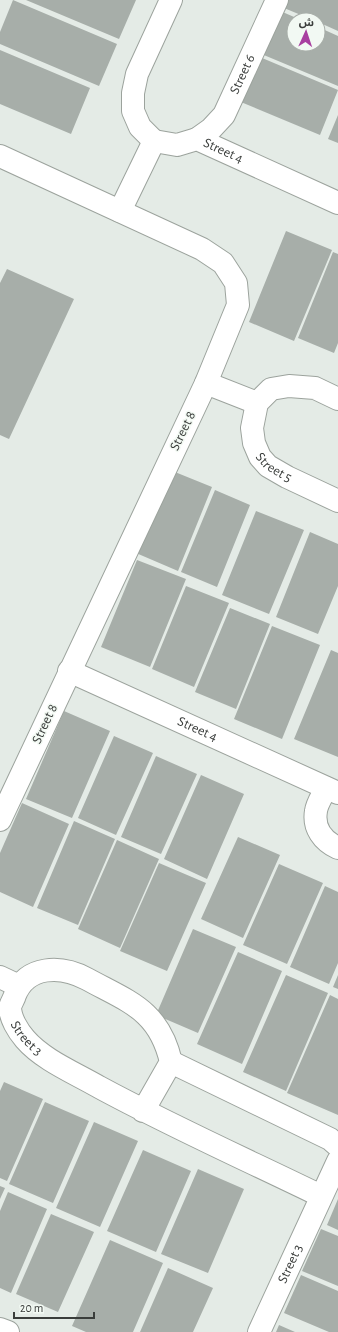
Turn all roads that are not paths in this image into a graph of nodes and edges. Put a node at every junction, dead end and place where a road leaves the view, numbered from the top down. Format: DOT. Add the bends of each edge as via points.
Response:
graph roads {
  1 [pos="171,0"];
  2 [pos="276,0"];
  3 [pos="197,140"];
  4 [pos="154,141"];
  5 [pos="0,156"];
  6 [pos="338,203"];
  7 [pos="120,211"];
  8 [pos="206,383"];
  9 [pos="338,399"];
  10 [pos="257,403"];
  11 [pos="338,501"];
  12 [pos="69,671"];
  13 [pos="332,791"];
  14 [pos="0,820"];
  15 [pos="338,848"];
  16 [pos="9,981"];
  17 [pos="171,1062"];
  18 [pos="143,1111"];
  19 [pos="338,1146"];
  20 [pos="338,1161"];
  21 [pos="322,1196"];
  22 [pos="0,1329"];
  23 [pos="8,1332"];
  24 [pos="259,1332"];
  1 -- 4 [label="street" via="137,74 132,93 133,111 140,127"];
  2 -- 3 [label="street, Street 6" via="224,115"];
  3 -- 4 [label="street, Street 4" via="177,145"];
  3 -- 6 [label="street, Street 4"];
  4 -- 7 [label="street"];
  5 -- 7 [label="street, Street 8"];
  7 -- 8 [label="street, Street 8" via="202,249 222,263 236,283 238,305"];
  8 -- 10 [label="street"];
  8 -- 12 [label="street, Street 8"];
  9 -- 10 [label="street" via="315,388 289,386 271,389"];
  10 -- 11 [label="street, Street 5" via="252,428 254,443 260,457 268,466 287,477"];
  12 -- 13 [label="street, Street 4"];
  12 -- 14 [label="street, Street 8"];
  13 -- 15 [label="street, Street 4" via="316,811 316,825 322,837"];
  16 -- 17 [label="street, Street 3" via="59,969 81,975 145,1012 165,1040"];
  16 -- 18 [label="street, Street 3" via="10,1006 14,1022 25,1039 59,1065"];
  17 -- 18 [label="street"];
  17 -- 19 [label="street" via="330,1139"];
  18 -- 21 [label="street, Street 3"];
  20 -- 21 [label="street, Street 3"];
  21 -- 24 [label="street, Street 3"];
  22 -- 23 [label="street"];
}
